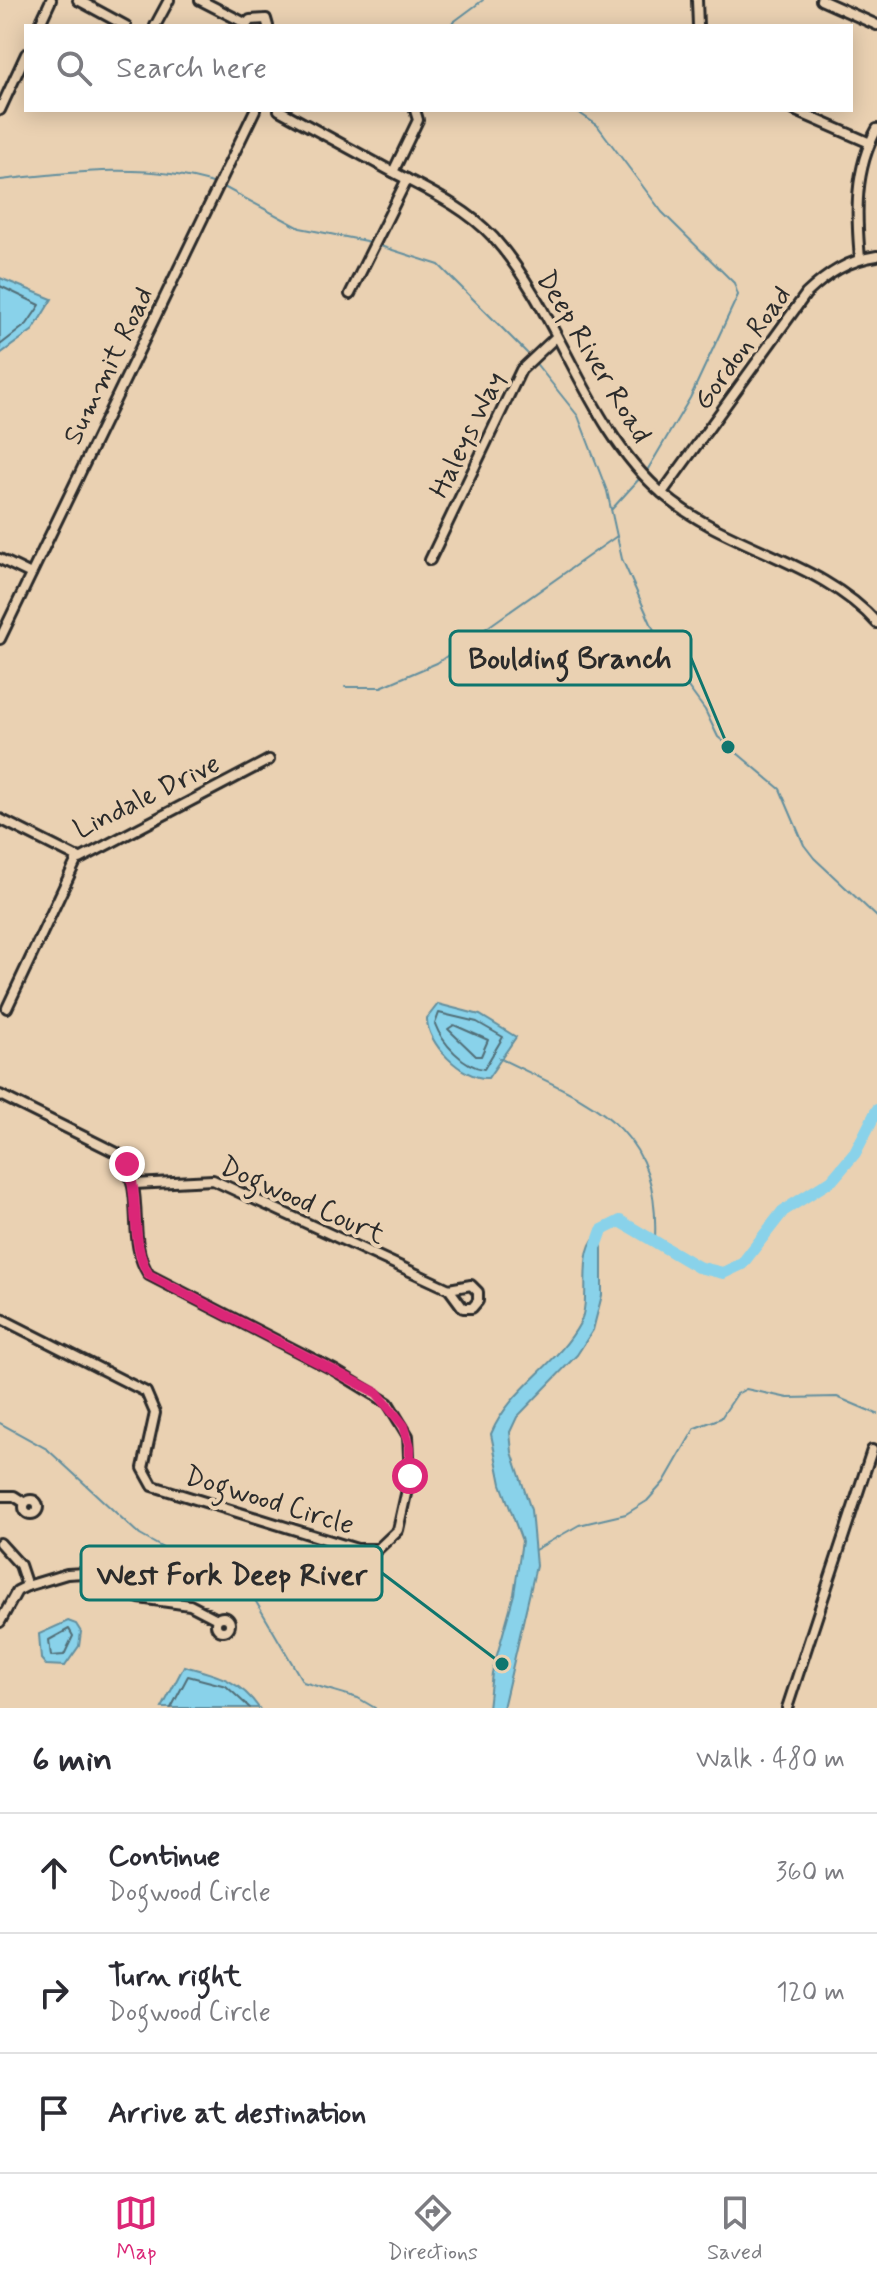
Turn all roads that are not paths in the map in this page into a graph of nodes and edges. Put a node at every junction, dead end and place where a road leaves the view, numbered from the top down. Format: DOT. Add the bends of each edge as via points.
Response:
graph roads {
  1 [pos="51,0"];
  2 [pos="78,0"];
  3 [pos="169,0"];
  4 [pos="200,0"];
  5 [pos="697,0"];
  6 [pos="821,0"];
  7 [pos="40,24"];
  8 [pos="122,24"];
  9 [pos="156,24"];
  10 [pos="245,24"];
  11 [pos="248,24"];
  12 [pos="267,24"];
  13 [pos="698,24"];
  14 [pos="877,25"];
  15 [pos="24,58"];
  16 [pos="0,110"];
  17 [pos="254,112"];
  18 [pos="283,112"];
  19 [pos="416,112"];
  20 [pos="799,112"];
  21 [pos="877,129"];
  22 [pos="870,143"];
  23 [pos="393,172"];
  24 [pos="407,179"];
  25 [pos="877,256"];
  26 [pos="860,259"];
  27 [pos="350,294"];
  28 [pos="556,337"];
  29 [pos="662,493"];
  30 [pos="0,559"];
  31 [pos="430,560"];
  32 [pos="31,574"];
  33 [pos="877,623"];
  34 [pos="0,639"];
  35 [pos="269,760"];
  36 [pos="0,819"];
  37 [pos="78,857"];
  38 [pos="7,1008"];
  39 [pos="0,1095"];
  40 [pos="134,1184"];
  41 [pos="449,1289"];
  42 [pos="0,1318"];
  43 [pos="872,1450"];
  44 [pos="0,1496"];
  45 [pos="25,1503"];
  46 [pos="0,1543"];
  47 [pos="27,1586"];
  48 [pos="217,1619"];
  49 [pos="0,1622"];
  50 [pos="787,1708"];
  1 -- 7 [label="street"];
  2 -- 8 [label="street"];
  3 -- 9 [label="street"];
  4 -- 10 [label="street"];
  5 -- 13 [label="street"];
  6 -- 14 [label="street"];
  11 -- 12 [label="street" via="266,19"];
  15 -- 16 [label="street"];
  17 -- 32 [label="street, Summit Road"];
  18 -- 23 [label="street, Deep River Road"];
  19 -- 23 [label="street" via="418,120"];
  20 -- 22 [label="street"];
  21 -- 22 [label="street"];
  22 -- 26 [label="street" via="857,192"];
  23 -- 24 [label="street, Deep River Road"];
  24 -- 27 [label="street"];
  24 -- 28 [label="street, Deep River Road" via="463,211 491,235"];
  25 -- 26 [label="street, Gordon Road"];
  26 -- 29 [label="street, Gordon Road" via="825,278 799,303"];
  28 -- 29 [label="street, Deep River Road" via="607,422"];
  28 -- 31 [label="street, Haleys Way" via="521,370"];
  29 -- 33 [label="street, Deep River Road" via="698,518 844,595"];
  30 -- 32 [label="street"];
  32 -- 34 [label="street, Summit Road"];
  35 -- 37 [label="street, Lindale Drive"];
  36 -- 37 [label="street, Lindale Drive"];
  37 -- 38 [label="street"];
  39 -- 40 [label="street, Dogwood Circle" via="117,1153"];
  40 -- 41 [label="street, Dogwood Court" via="213,1180"];
  40 -- 42 [label="street, Dogwood Circle" via="140,1252 149,1275 377,1393 399,1416 411,1458 394,1536 378,1549 357,1549 153,1486 143,1468 155,1413 146,1392"];
  43 -- 50 [label="street"];
  44 -- 45 [label="street"];
  46 -- 47 [label="street" via="20,1565"];
  47 -- 48 [label="street" via="84,1573 139,1598 190,1605"];
  47 -- 49 [label="street" via="17,1591"];
}
